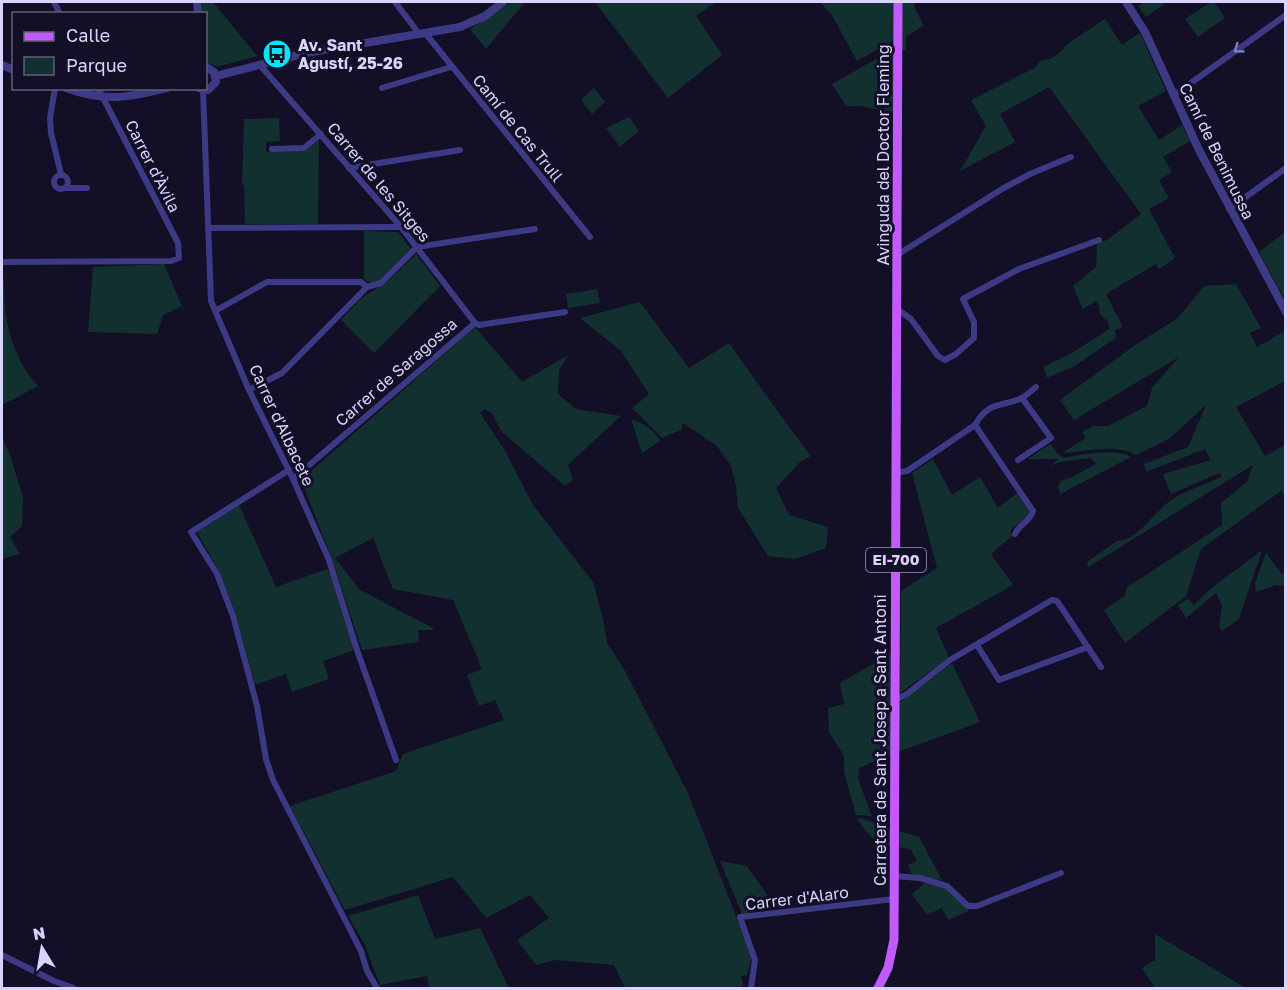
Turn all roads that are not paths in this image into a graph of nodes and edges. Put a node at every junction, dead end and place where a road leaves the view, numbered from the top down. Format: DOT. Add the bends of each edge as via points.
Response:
graph roads {
  1 [pos="395,2"];
  2 [pos="502,2"];
  3 [pos="898,2"];
  4 [pos="1126,2"];
  5 [pos="1286,15"];
  6 [pos="423,35"];
  7 [pos="259,63"];
  8 [pos="451,67"];
  9 [pos="207,68"];
  10 [pos="216,75"];
  11 [pos="207,88"];
  12 [pos="382,88"];
  13 [pos="55,90"];
  14 [pos="73,90"];
  15 [pos="99,90"];
  16 [pos="160,90"];
  17 [pos="201,90"];
  18 [pos="1174,95"];
  19 [pos="102,98"];
  20 [pos="321,134"];
  21 [pos="272,149"];
  22 [pos="460,150"];
  23 [pos="1071,158"];
  24 [pos="349,168"];
  25 [pos="1286,168"];
  26 [pos="61,174"];
  27 [pos="64,188"];
  28 [pos="87,188"];
  29 [pos="1229,208"];
  30 [pos="401,227"];
  31 [pos="210,228"];
  32 [pos="535,230"];
  33 [pos="590,237"];
  34 [pos="1099,240"];
  35 [pos="417,247"];
  36 [pos="897,255"];
  37 [pos="2,262"];
  38 [pos="367,287"];
  39 [pos="897,309"];
  40 [pos="215,311"];
  41 [pos="565,312"];
  42 [pos="1286,312"];
  43 [pos="475,322"];
  44 [pos="1036,387"];
  45 [pos="249,390"];
  46 [pos="1022,398"];
  47 [pos="975,424"];
  48 [pos="1018,460"];
  49 [pos="289,470"];
  50 [pos="896,474"];
  51 [pos="293,479"];
  52 [pos="1015,534"];
  53 [pos="977,645"];
  54 [pos="1088,647"];
  55 [pos="1101,667"];
  56 [pos="895,700"];
  57 [pos="396,760"];
  58 [pos="1061,873"];
  59 [pos="894,876"];
  60 [pos="894,899"];
  61 [pos="2,955"];
  62 [pos="74,988"];
  63 [pos="377,988"];
  64 [pos="751,988"];
  65 [pos="878,988"];
  1 -- 6 [label="street, Camí de Cas Trull"];
  2 -- 6 [label="street" via="485,16 460,27"];
  3 -- 36 [label="main road, Avinguda del Doctor Fleming / EI-700"];
  4 -- 18 [label="street, Camí de Benimussa" via="1145,32"];
  5 -- 18 [label="street, one-way"];
  6 -- 7 [label="street"];
  6 -- 8 [label="street, Camí de Cas Trull"];
  7 -- 10 [label="street"];
  7 -- 20 [label="street, Carrer de les Sitges"];
  8 -- 12 [label="street"];
  8 -- 33 [label="street, Camí de Cas Trull"];
  9 -- 10 [label="street"];
  10 -- 11 [label="street" via="214,86"];
  13 -- 26 [label="street" via="51,126"];
  14 -- 19 [label="street"];
  15 -- 19 [label="street, Carrer d'Àvila"];
  16 -- 19 [label="street" via="135,97"];
  17 -- 31 [label="street, Carrer d'Albacete"];
  18 -- 29 [label="street, Camí de Benimussa"];
  19 -- 37 [label="street, Carrer d'Àvila" via="178,243 178,258"];
  20 -- 21 [label="street" via="304,148"];
  20 -- 24 [label="street, Carrer de les Sitges"];
  22 -- 24 [label="street"];
  23 -- 36 [label="street" via="1002,189"];
  24 -- 30 [label="street, Carrer de les Sitges"];
  25 -- 29 [label="street"];
  26 -- 27 [label="street" via="68,180"];
  26 -- 27 [label="street" via="55,177 54,184"];
  27 -- 28 [label="street"];
  29 -- 42 [label="street, Camí de Benimussa"];
  30 -- 31 [label="street"];
  30 -- 35 [label="street, Carrer de les Sitges"];
  31 -- 40 [label="street, Carrer d'Albacete" via="211,301"];
  32 -- 35 [label="street"];
  34 -- 39 [label="street" via="1019,269 963,299 974,322 974,338 945,360 911,319"];
  35 -- 38 [label="street" via="381,283"];
  35 -- 43 [label="street, Carrer de les Sitges"];
  36 -- 39 [label="main road, Avinguda del Doctor Fleming / EI-700"];
  38 -- 40 [label="street" via="361,282 267,282"];
  38 -- 45 [label="street" via="282,373"];
  39 -- 50 [label="main road, Carretera de Sant Josep a Sant Antoni / EI-700"];
  40 -- 45 [label="street, Carrer d'Albacete"];
  41 -- 43 [label="street, Carrer de Saragossa" via="479,325"];
  43 -- 51 [label="street, Carrer de Saragossa"];
  44 -- 46 [label="street"];
  45 -- 49 [label="street, Carrer d'Albacete"];
  46 -- 47 [label="street" via="992,406"];
  46 -- 48 [label="street" via="1051,438"];
  47 -- 50 [label="street" via="908,471"];
  47 -- 52 [label="street" via="1033,511"];
  49 -- 51 [label="street, Carrer d'Albacete"];
  49 -- 63 [label="street" via="191,532 217,574 233,616 273,780"];
  50 -- 56 [label="main road, Carretera de Sant Josep a Sant Antoni / EI-700"];
  51 -- 57 [label="street, Carrer d'Albacete" via="332,569"];
  53 -- 54 [label="street" via="999,680"];
  53 -- 54 [label="street" via="1052,600 1057,601"];
  53 -- 56 [label="street"];
  54 -- 55 [label="street"];
  56 -- 59 [label="main road, Carretera de Sant Josep a Sant Antoni / EI-700"];
  58 -- 59 [label="street" via="977,906 968,906 947,886 936,882"];
  59 -- 60 [label="main road, Carretera de Sant Josep a Sant Antoni / EI-700"];
  60 -- 64 [label="street, Carrer d'Alaro" via="740,917 755,960"];
  60 -- 65 [label="main road, Carretera de Sant Josep a Sant Antoni / EI-700" via="892,955"];
  61 -- 62 [label="street"];
}
